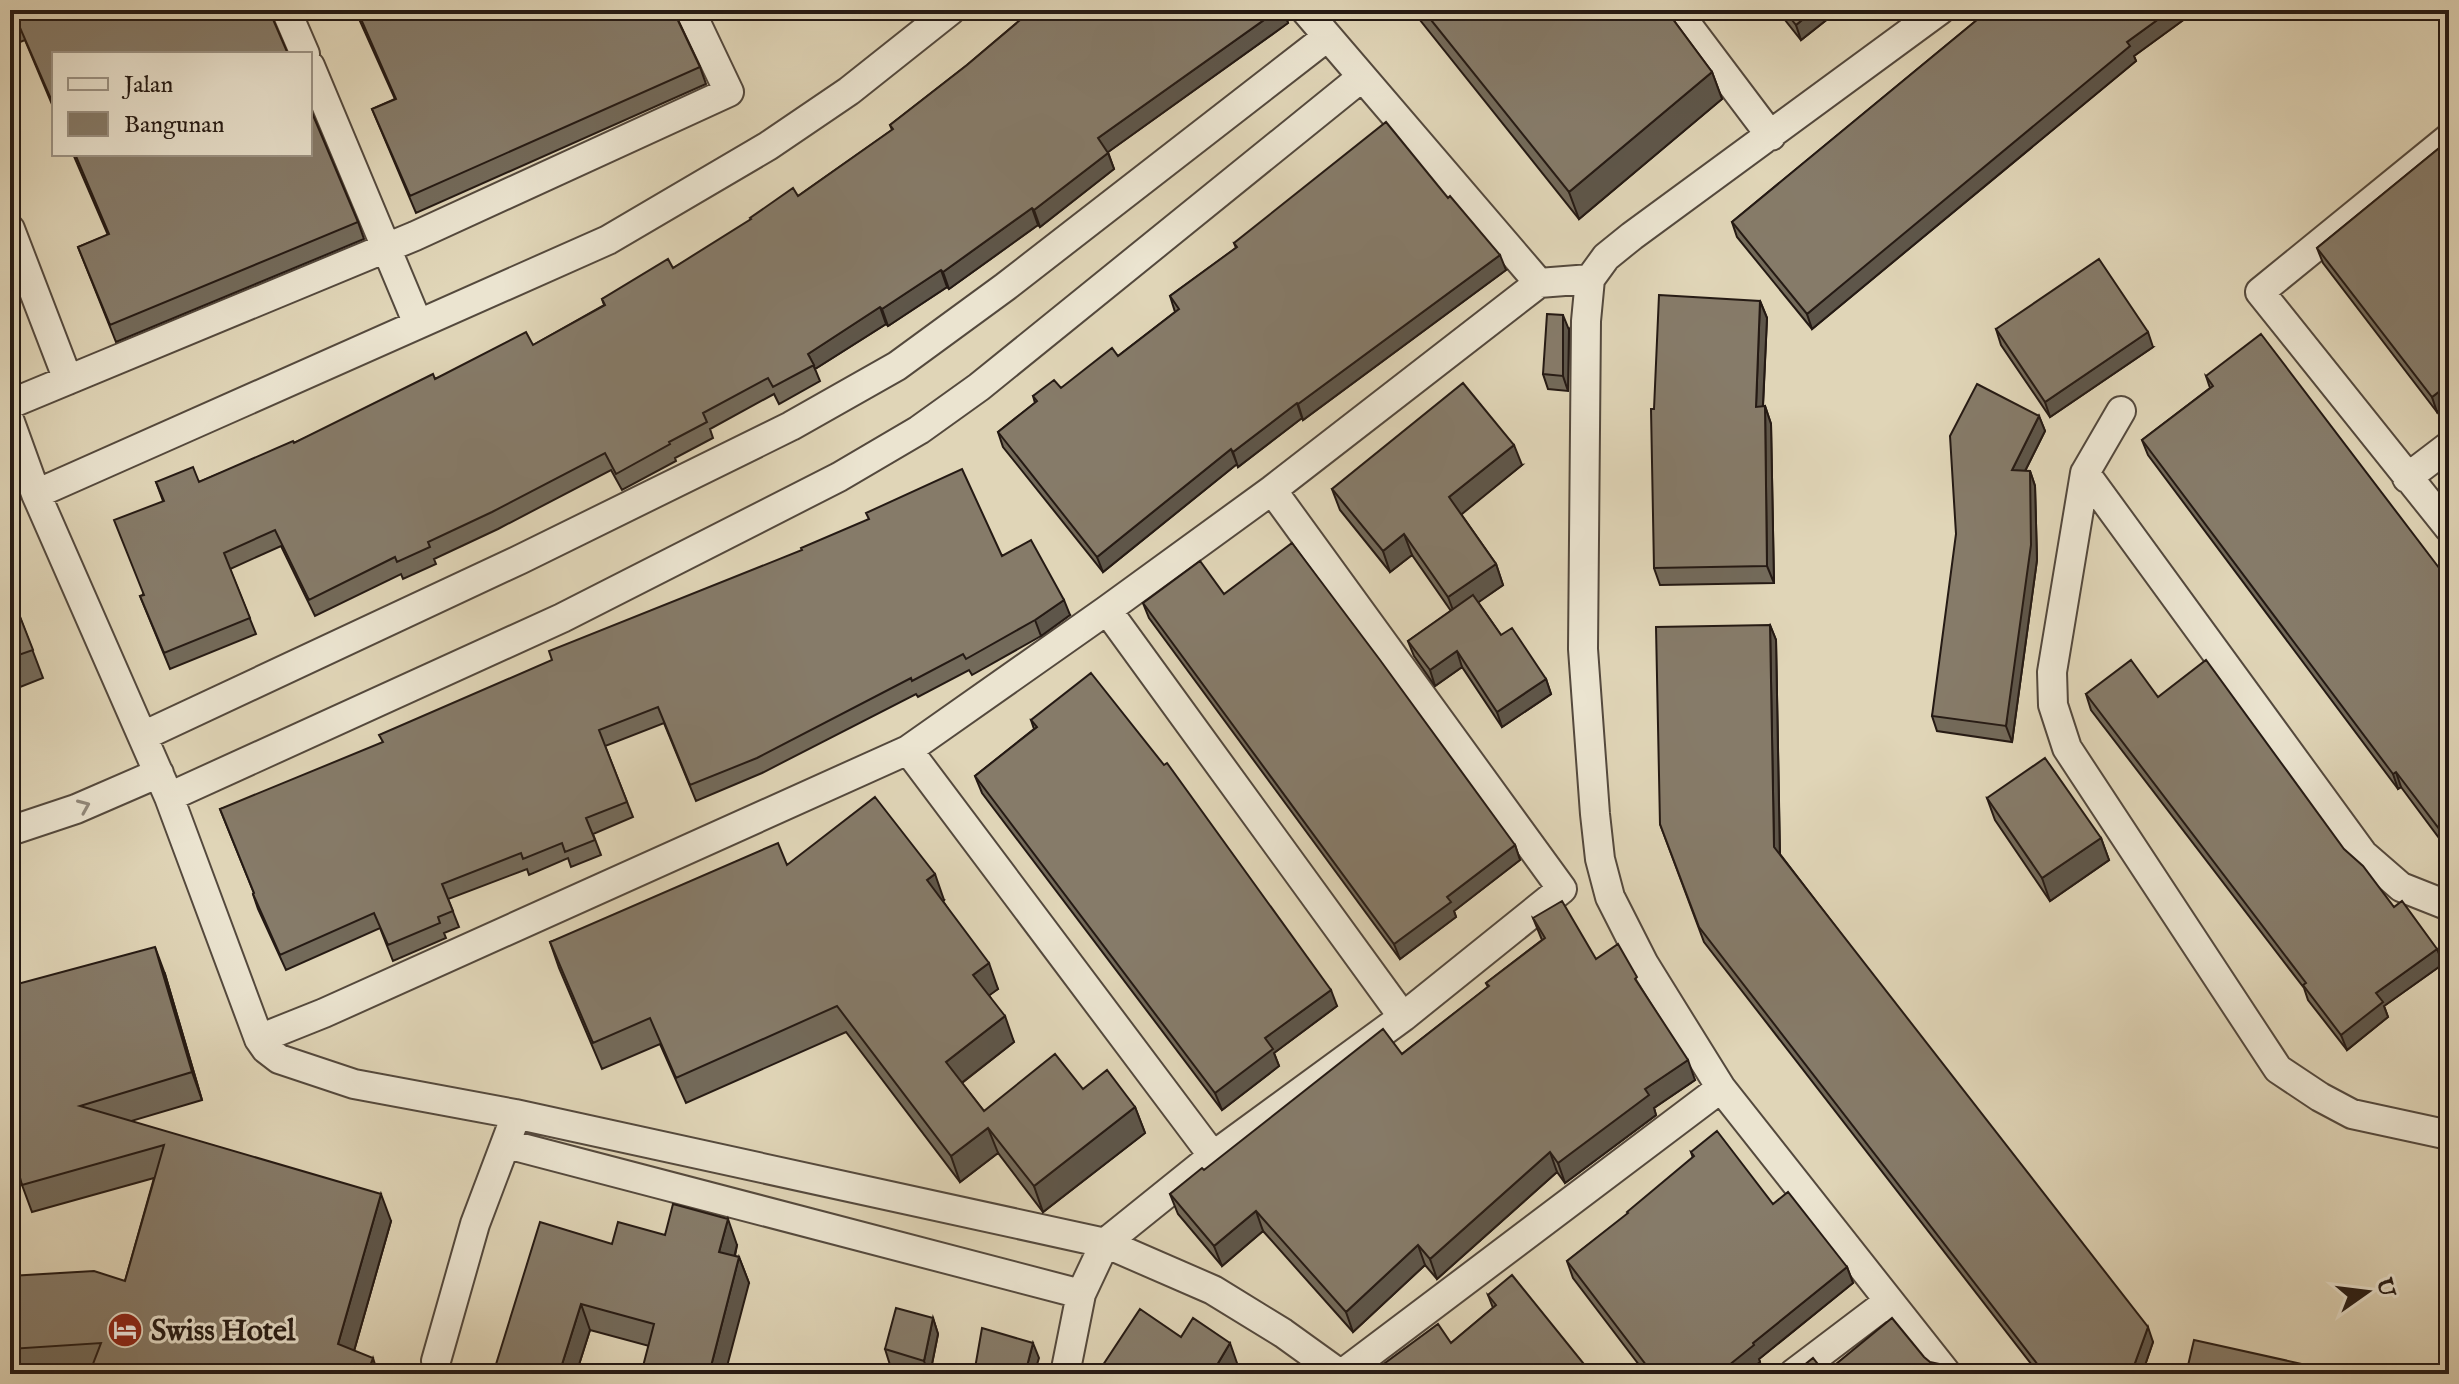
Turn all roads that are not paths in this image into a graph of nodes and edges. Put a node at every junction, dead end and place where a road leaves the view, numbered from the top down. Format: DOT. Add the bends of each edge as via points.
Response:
graph roads {
  1 [pos="286,10"];
  2 [pos="690,10"];
  3 [pos="951,10"];
  4 [pos="1305,10"];
  5 [pos="1676,10"];
  6 [pos="1940,10"];
  7 [pos="1327,37"];
  8 [pos="304,52"];
  9 [pos="312,71"];
  10 [pos="1362,77"];
  11 [pos="1771,136"];
  12 [pos="2449,138"];
  13 [pos="10,229"];
  14 [pos="387,247"];
  15 [pos="18,271"];
  16 [pos="1590,279"];
  17 [pos="1539,283"];
  18 [pos="418,324"];
  19 [pos="68,380"];
  20 [pos="10,404"];
  21 [pos="2121,411"];
  22 [pos="10,422"];
  23 [pos="2449,446"];
  24 [pos="2085,473"];
  25 [pos="2407,478"];
  26 [pos="1272,490"];
  27 [pos="36,494"];
  28 [pos="2449,528"];
  29 [pos="1107,610"];
  30 [pos="143,736"];
  31 [pos="908,750"];
  32 [pos="164,785"];
  33 [pos="10,831"];
  34 [pos="2449,906"];
  35 [pos="1403,1017"];
  36 [pos="259,1039"];
  37 [pos="1721,1088"];
  38 [pos="515,1114"];
  39 [pos="2449,1135"];
  40 [pos="507,1144"];
  41 [pos="1213,1156"];
  42 [pos="1105,1243"];
  43 [pos="1081,1294"];
  44 [pos="1888,1302"];
  45 [pos="436,1361"];
  46 [pos="1065,1374"];
  47 [pos="1341,1374"];
  48 [pos="1793,1374"];
  49 [pos="1947,1374"];
  1 -- 8 [label="street"];
  2 -- 14 [label="street" via="729,92"];
  3 -- 18 [label="street" via="849,91 768,146 622,232"];
  4 -- 7 [label="street"];
  5 -- 11 [label="street"];
  6 -- 11 [label="street"];
  7 -- 10 [label="street"];
  7 -- 30 [label="street" via="897,366 791,426 521,559"];
  9 -- 14 [label="street"];
  10 -- 17 [label="street"];
  10 -- 32 [label="street" via="919,430 839,477 562,618"];
  11 -- 16 [label="street" via="1632,236"];
  12 -- 25 [label="street" via="2260,292"];
  13 -- 15 [label="street"];
  14 -- 18 [label="street"];
  14 -- 19 [label="street"];
  15 -- 19 [label="street"];
  16 -- 17 [label="street"];
  16 -- 37 [label="street" via="1583,649 1600,859 1610,897 1644,964"];
  17 -- 26 [label="street"];
  18 -- 27 [label="street"];
  19 -- 20 [label="street"];
  21 -- 24 [label="street"];
  22 -- 27 [label="street"];
  23 -- 25 [label="street"];
  24 -- 34 [label="street" via="2363,854 2401,887"];
  24 -- 39 [label="street" via="2052,672 2053,705 2067,748 2278,1069 2352,1114"];
  25 -- 28 [label="street"];
  26 -- 29 [label="street"];
  26 -- 35 [label="street" via="1562,889"];
  27 -- 30 [label="street"];
  29 -- 31 [label="street"];
  29 -- 35 [label="street"];
  30 -- 32 [label="street"];
  31 -- 36 [label="street"];
  31 -- 41 [label="street"];
  33 -- 32 [label="street, one-way"];
  32 -- 36 [label="street"];
  35 -- 41 [label="street"];
  36 -- 38 [label="street" via="279,1059 354,1084"];
  37 -- 44 [label="street"];
  37 -- 47 [label="street"];
  38 -- 40 [label="street"];
  38 -- 42 [label="street"];
  40 -- 43 [label="street"];
  40 -- 45 [label="street" via="475,1224"];
  41 -- 42 [label="street"];
  42 -- 43 [label="street"];
  42 -- 47 [label="street" via="1213,1290"];
  43 -- 46 [label="street"];
  44 -- 48 [label="street"];
  44 -- 49 [label="street"];
}
